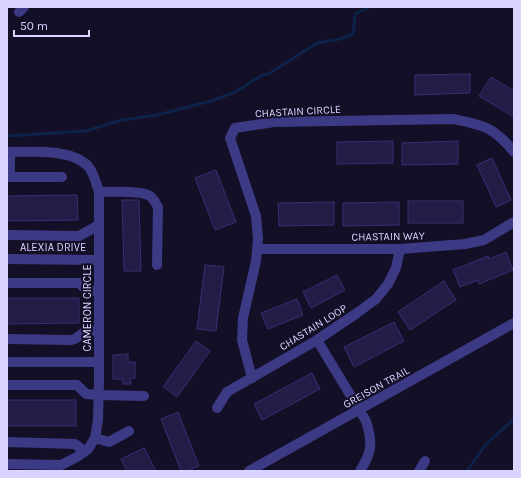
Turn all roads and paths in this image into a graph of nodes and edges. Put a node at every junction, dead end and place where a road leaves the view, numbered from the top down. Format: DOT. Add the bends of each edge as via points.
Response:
graph roads {
  1 [pos="9,152"];
  2 [pos="514,152"];
  3 [pos="9,177"];
  4 [pos="62,177"];
  5 [pos="98,192"];
  6 [pos="514,222"];
  7 [pos="99,225"];
  8 [pos="7,235"];
  9 [pos="400,248"];
  10 [pos="257,249"];
  11 [pos="7,259"];
  12 [pos="99,260"];
  13 [pos="156,265"];
  14 [pos="7,283"];
  15 [pos="99,291"];
  16 [pos="514,324"];
  17 [pos="99,331"];
  18 [pos="7,339"];
  19 [pos="317,340"];
  20 [pos="7,362"];
  21 [pos="99,362"];
  22 [pos="252,378"];
  23 [pos="7,385"];
  24 [pos="99,395"];
  25 [pos="144,396"];
  26 [pos="217,408"];
  27 [pos="359,410"];
  28 [pos="129,431"];
  29 [pos="95,438"];
  30 [pos="7,442"];
  31 [pos="84,452"];
  32 [pos="425,461"];
  33 [pos="7,464"];
  34 [pos="56,468"];
  35 [pos="249,471"];
  36 [pos="360,471"];
  37 [pos="419,471"];
  1 -- 3 [label="street"];
  1 -- 5 [label="street, CAMERON CIRCLE" via="54,153 73,157 88,166 95,177"];
  2 -- 10 [label="street, CHASTAIN CIRCLE" via="492,130 477,123 453,119 274,122 235,128 230,138 256,216"];
  3 -- 4 [label="street"];
  5 -- 7 [label="street, CAMERON CIRCLE"];
  5 -- 13 [label="street" via="141,193 149,195 154,200 158,207"];
  6 -- 9 [label="street, CHASTAIN WAY" via="484,240 465,244"];
  7 -- 8 [label="street" via="79,236"];
  7 -- 12 [label="street, CAMERON CIRCLE"];
  9 -- 10 [label="street, CHASTAIN WAY"];
  9 -- 19 [label="street, CHASTAIN LOOP" via="396,268 376,299"];
  10 -- 22 [label="street, CHASTAIN CIRCLE" via="243,318 242,340"];
  11 -- 12 [label="street, ALEXIA DRIVE"];
  12 -- 15 [label="street, CAMERON CIRCLE"];
  14 -- 15 [label="street" via="79,283 88,291"];
  15 -- 17 [label="street, CAMERON CIRCLE"];
  16 -- 27 [label="street, GREISON TRAIL"];
  17 -- 18 [label="street" via="87,331 71,340"];
  17 -- 21 [label="street, CAMERON CIRCLE"];
  19 -- 22 [label="street, CHASTAIN LOOP"];
  19 -- 27 [label="street"];
  20 -- 21 [label="street"];
  21 -- 24 [label="street, CAMERON CIRCLE"];
  22 -- 26 [label="street, CHASTAIN LOOP" via="227,392"];
  23 -- 24 [label="street" via="77,384 86,394"];
  24 -- 25 [label="street"];
  24 -- 29 [label="street, CAMERON CIRCLE"];
  27 -- 35 [label="street, GREISON TRAIL"];
  27 -- 36 [label="street" via="370,431 371,446"];
  28 -- 29 [label="street" via="109,442"];
  29 -- 31 [label="street, CAMERON CIRCLE"];
  30 -- 31 [label="street" via="75,444"];
  31 -- 34 [label="street, CAMERON CIRCLE"];
  32 -- 37 [label="street"];
  33 -- 34 [label="street, CAMERON CIRCLE"];
}
